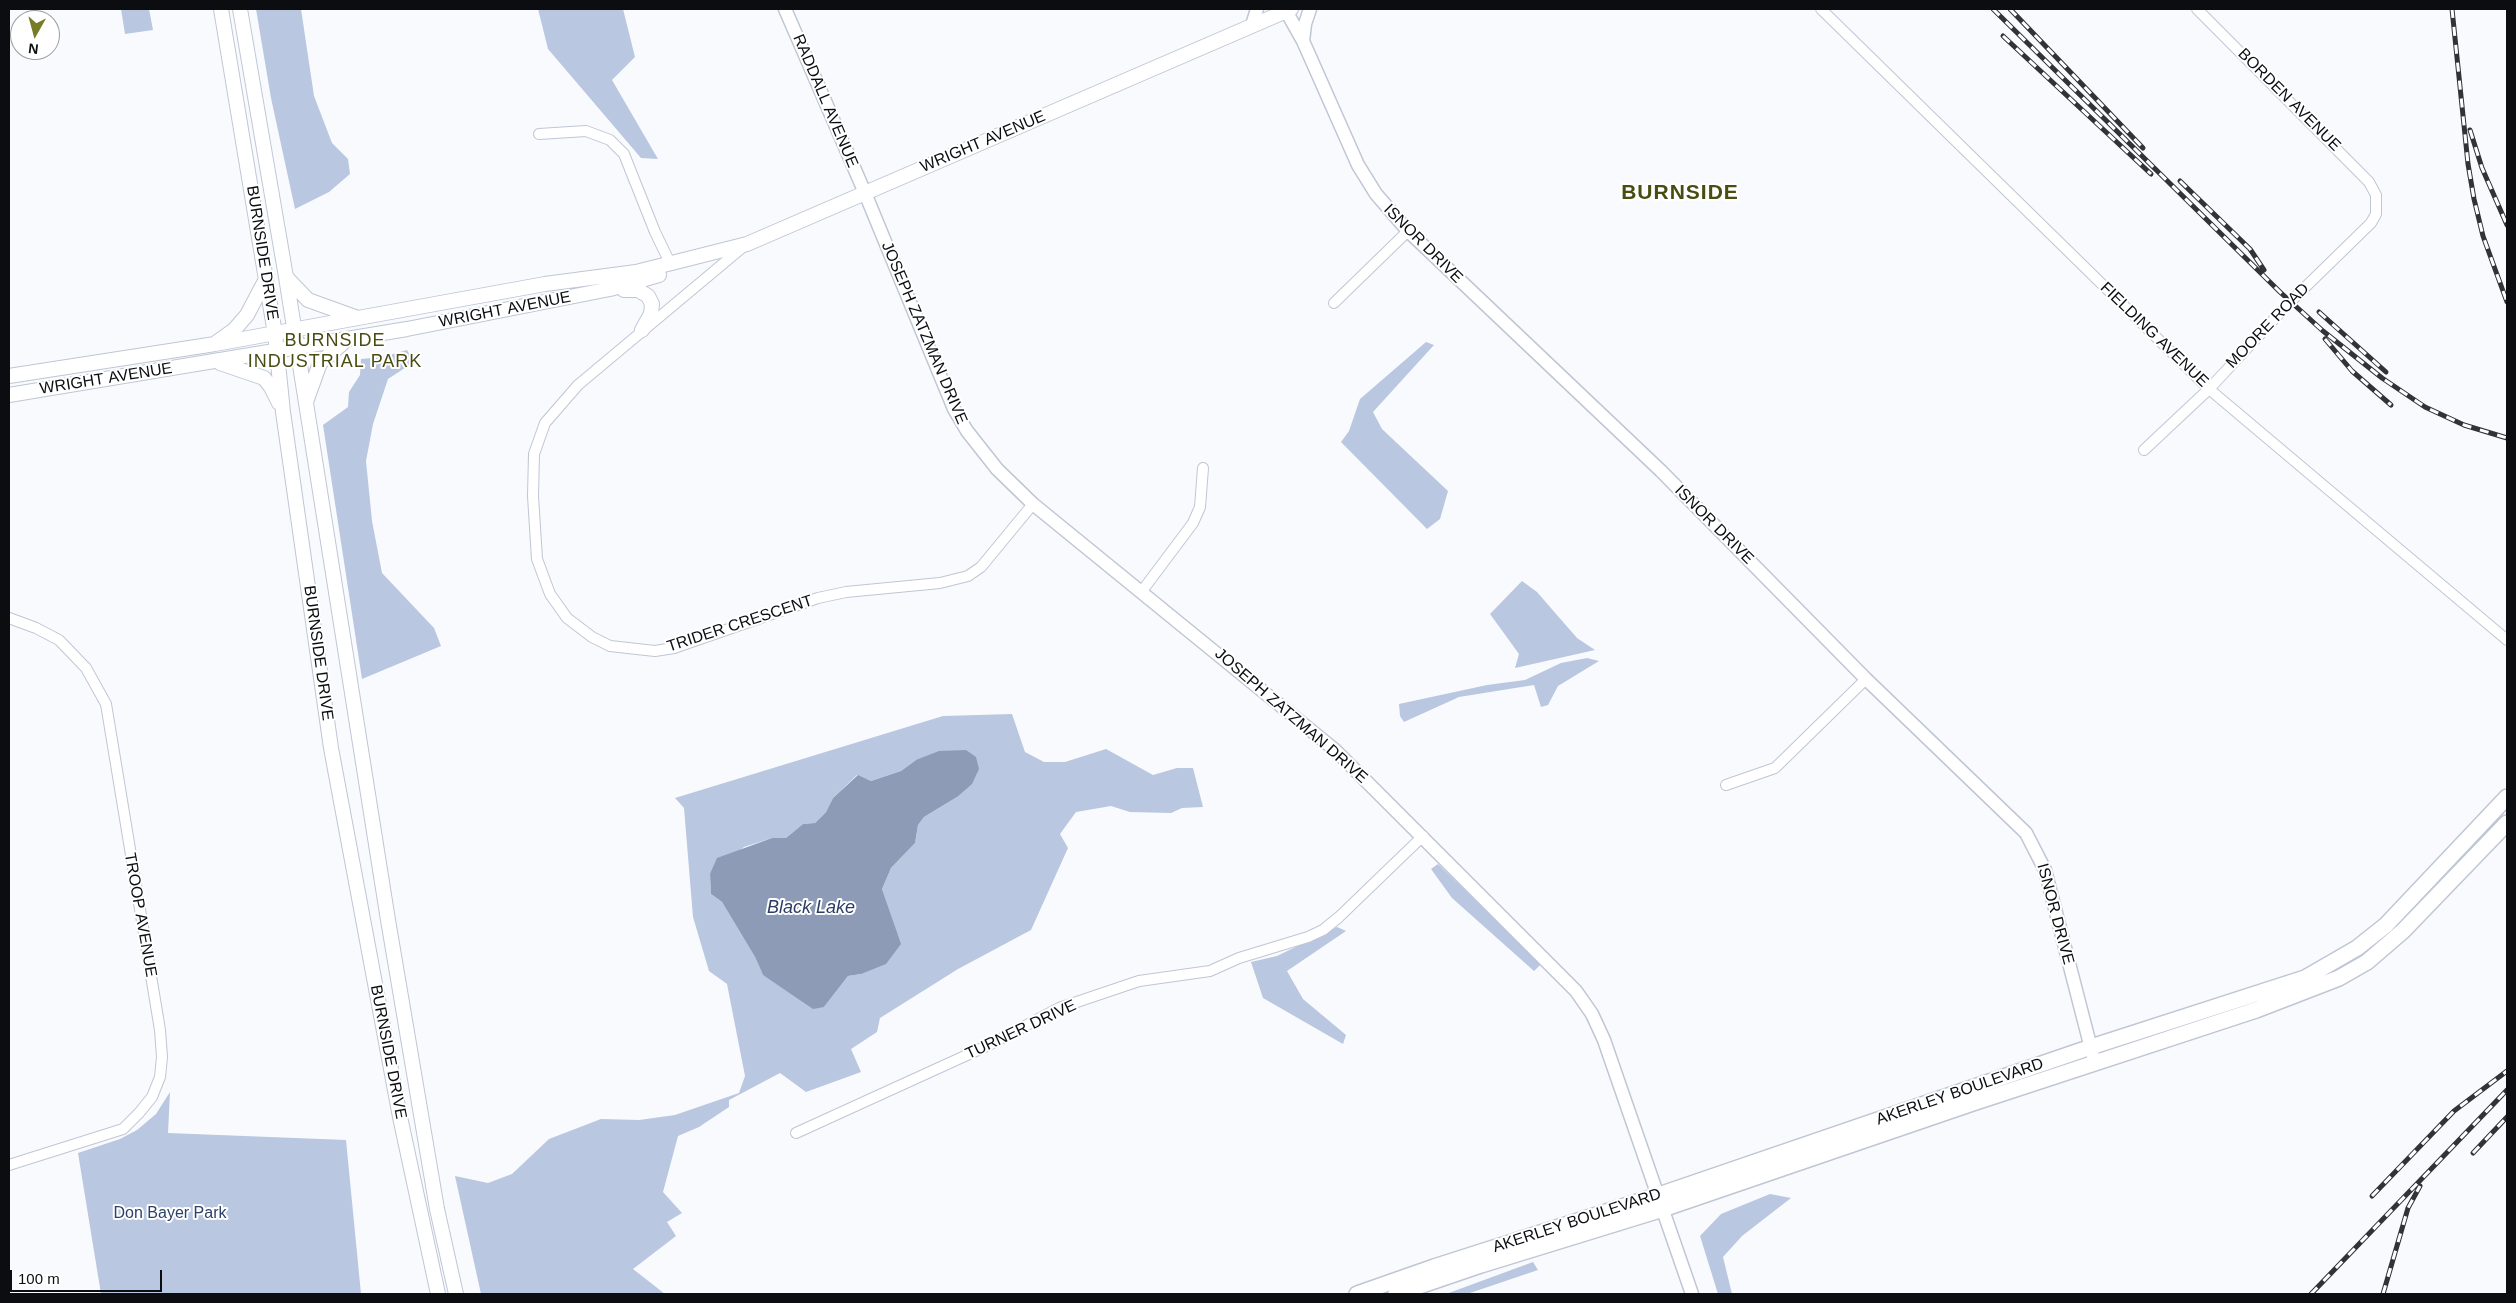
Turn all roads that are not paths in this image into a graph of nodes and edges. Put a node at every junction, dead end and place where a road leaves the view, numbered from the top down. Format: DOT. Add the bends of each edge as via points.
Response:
graph roads {
  1 [pos="221,9"];
  2 [pos="240,9"];
  3 [pos="786,9"];
  4 [pos="1256,9"];
  5 [pos="1288,9"];
  6 [pos="1310,9"];
  7 [pos="1821,9"];
  8 [pos="2197,9"];
  9 [pos="1252,25"];
  10 [pos="1303,41"];
  11 [pos="539,134"];
  12 [pos="865,193"];
  13 [pos="2376,194"];
  14 [pos="1408,231"];
  15 [pos="747,244"];
  16 [pos="671,265"];
  17 [pos="286,276"];
  18 [pos="266,279"];
  19 [pos="545,284"];
  20 [pos="610,290"];
  21 [pos="1334,303"];
  22 [pos="529,305"];
  23 [pos="358,318"];
  24 [pos="294,330"];
  25 [pos="642,330"];
  26 [pos="275,334"];
  27 [pos="348,340"];
  28 [pos="215,344"];
  29 [pos="297,349"];
  30 [pos="278,352"];
  31 [pos="217,362"];
  32 [pos="9,376"];
  33 [pos="2209,389"];
  34 [pos="9,395"];
  35 [pos="306,403"];
  36 [pos="283,412"];
  37 [pos="2144,450"];
  38 [pos="1203,468"];
  39 [pos="1033,504"];
  40 [pos="1142,591"];
  41 [pos="9,618"];
  42 [pos="2507,640"];
  43 [pos="1866,679"];
  44 [pos="1726,785"];
  45 [pos="2507,797"];
  46 [pos="2507,823"];
  47 [pos="1423,836"];
  48 [pos="2093,1054"];
  49 [pos="796,1133"];
  50 [pos="9,1165"];
  51 [pos="1661,1202"];
  52 [pos="438,1294"];
  53 [pos="456,1294"];
  54 [pos="1357,1294"];
  55 [pos="1396,1294"];
  56 [pos="1692,1294"];
  1 -- 18 [label="main road, BURNSIDE DRIVE"];
  2 -- 17 [label="main road, BURNSIDE DRIVE"];
  3 -- 12 [label="street, RADDALL AVENUE"];
  4 -- 9 [label="street"];
  5 -- 9 [label="main road, WRIGHT AVENUE"];
  5 -- 10 [label="street, ISNOR DRIVE"];
  6 -- 10 [label="street"];
  7 -- 33 [label="street, FIELDING AVENUE"];
  8 -- 13 [label="street, BORDEN AVENUE" via="2358,169"];
  9 -- 12 [label="main road, WRIGHT AVENUE"];
  10 -- 14 [label="street, ISNOR DRIVE" via="1358,165 1376,194"];
  11 -- 16 [label="street" via="586,131 610,140 624,154"];
  12 -- 15 [label="main road, WRIGHT AVENUE"];
  12 -- 39 [label="street, JOSEPH ZATZMAN DRIVE" via="954,409 980,450"];
  13 -- 33 [label="street, MOORE ROAD" via="2376,214 2371,223 2290,302"];
  14 -- 21 [label="street"];
  14 -- 43 [label="street, ISNOR DRIVE" via="1660,471"];
  15 -- 16 [label="main road, WRIGHT AVENUE"];
  15 -- 25 [label="street, TRIDER CRESCENT"];
  16 -- 19 [label="main road, WRIGHT AVENUE"];
  16 -- 20 [label="main road, WRIGHT AVENUE" via="661,275"];
  17 -- 23 [label="main road" via="308,300"];
  17 -- 24 [label="main road, BURNSIDE DRIVE"];
  18 -- 26 [label="main road, BURNSIDE DRIVE"];
  18 -- 28 [label="main road" via="247,315"];
  19 -- 22 [label="main road" via="542,294"];
  19 -- 23 [label="main road, WRIGHT AVENUE"];
  20 -- 22 [label="main road, WRIGHT AVENUE"];
  20 -- 25 [label="main road" via="638,290 648,296 652,304 651,314"];
  22 -- 27 [label="main road, WRIGHT AVENUE"];
  23 -- 24 [label="main road, WRIGHT AVENUE"];
  24 -- 26 [label="main road, WRIGHT AVENUE"];
  24 -- 29 [label="main road, BURNSIDE DRIVE"];
  25 -- 39 [label="street, TRIDER CRESCENT" via="558,406 545,423 534,454 535,537 543,578 567,618 610,646 647,651 674,648 818,598 846,592 940,583 968,576 981,567"];
  26 -- 28 [label="main road, WRIGHT AVENUE"];
  26 -- 30 [label="main road, BURNSIDE DRIVE"];
  27 -- 29 [label="main road, WRIGHT AVENUE"];
  27 -- 35 [label="main road" via="320,363"];
  28 -- 32 [label="main road, WRIGHT AVENUE"];
  29 -- 30 [label="main road, WRIGHT AVENUE"];
  29 -- 35 [label="main road, BURNSIDE DRIVE"];
  30 -- 31 [label="main road, WRIGHT AVENUE"];
  30 -- 36 [label="main road, BURNSIDE DRIVE"];
  31 -- 34 [label="main road, WRIGHT AVENUE"];
  31 -- 36 [label="main road" via="264,378"];
  33 -- 37 [label="street, MOORE ROAD"];
  33 -- 42 [label="street, FIELDING AVENUE"];
  35 -- 53 [label="main road, BURNSIDE DRIVE" via="437,1209"];
  36 -- 52 [label="main road, BURNSIDE DRIVE" via="331,748 400,1117"];
  38 -- 40 [label="street" via="1200,507 1193,523"];
  39 -- 40 [label="street, JOSEPH ZATZMAN DRIVE"];
  40 -- 47 [label="street, JOSEPH ZATZMAN DRIVE" via="1335,750"];
  41 -- 50 [label="street, TROOP AVENUE" via="59,640 86,668 106,704 162,1057 160,1078 152,1097 123,1129"];
  43 -- 44 [label="street" via="1776,768"];
  43 -- 48 [label="street, ISNOR DRIVE" via="2002,809 2034,845 2045,870"];
  45 -- 48 [label="main road, AKERLEY BOULEVARD" via="2386,925 2357,948 2305,978"];
  46 -- 48 [label="main road, AKERLEY BOULEVARD" via="2404,931 2367,962 2340,978 2256,1010"];
  47 -- 49 [label="street, TURNER DRIVE" via="1323,930 1238,958 1210,971 1139,981 1059,1008 989,1045"];
  47 -- 51 [label="street, JOSEPH ZATZMAN DRIVE" via="1576,991 1592,1014"];
  48 -- 51 [label="main road, AKERLEY BOULEVARD"];
  51 -- 54 [label="main road, AKERLEY BOULEVARD" via="1450,1262"];
  51 -- 55 [label="main road, AKERLEY BOULEVARD"];
  51 -- 56 [label="street, JOSEPH ZATZMAN DRIVE"];
}
